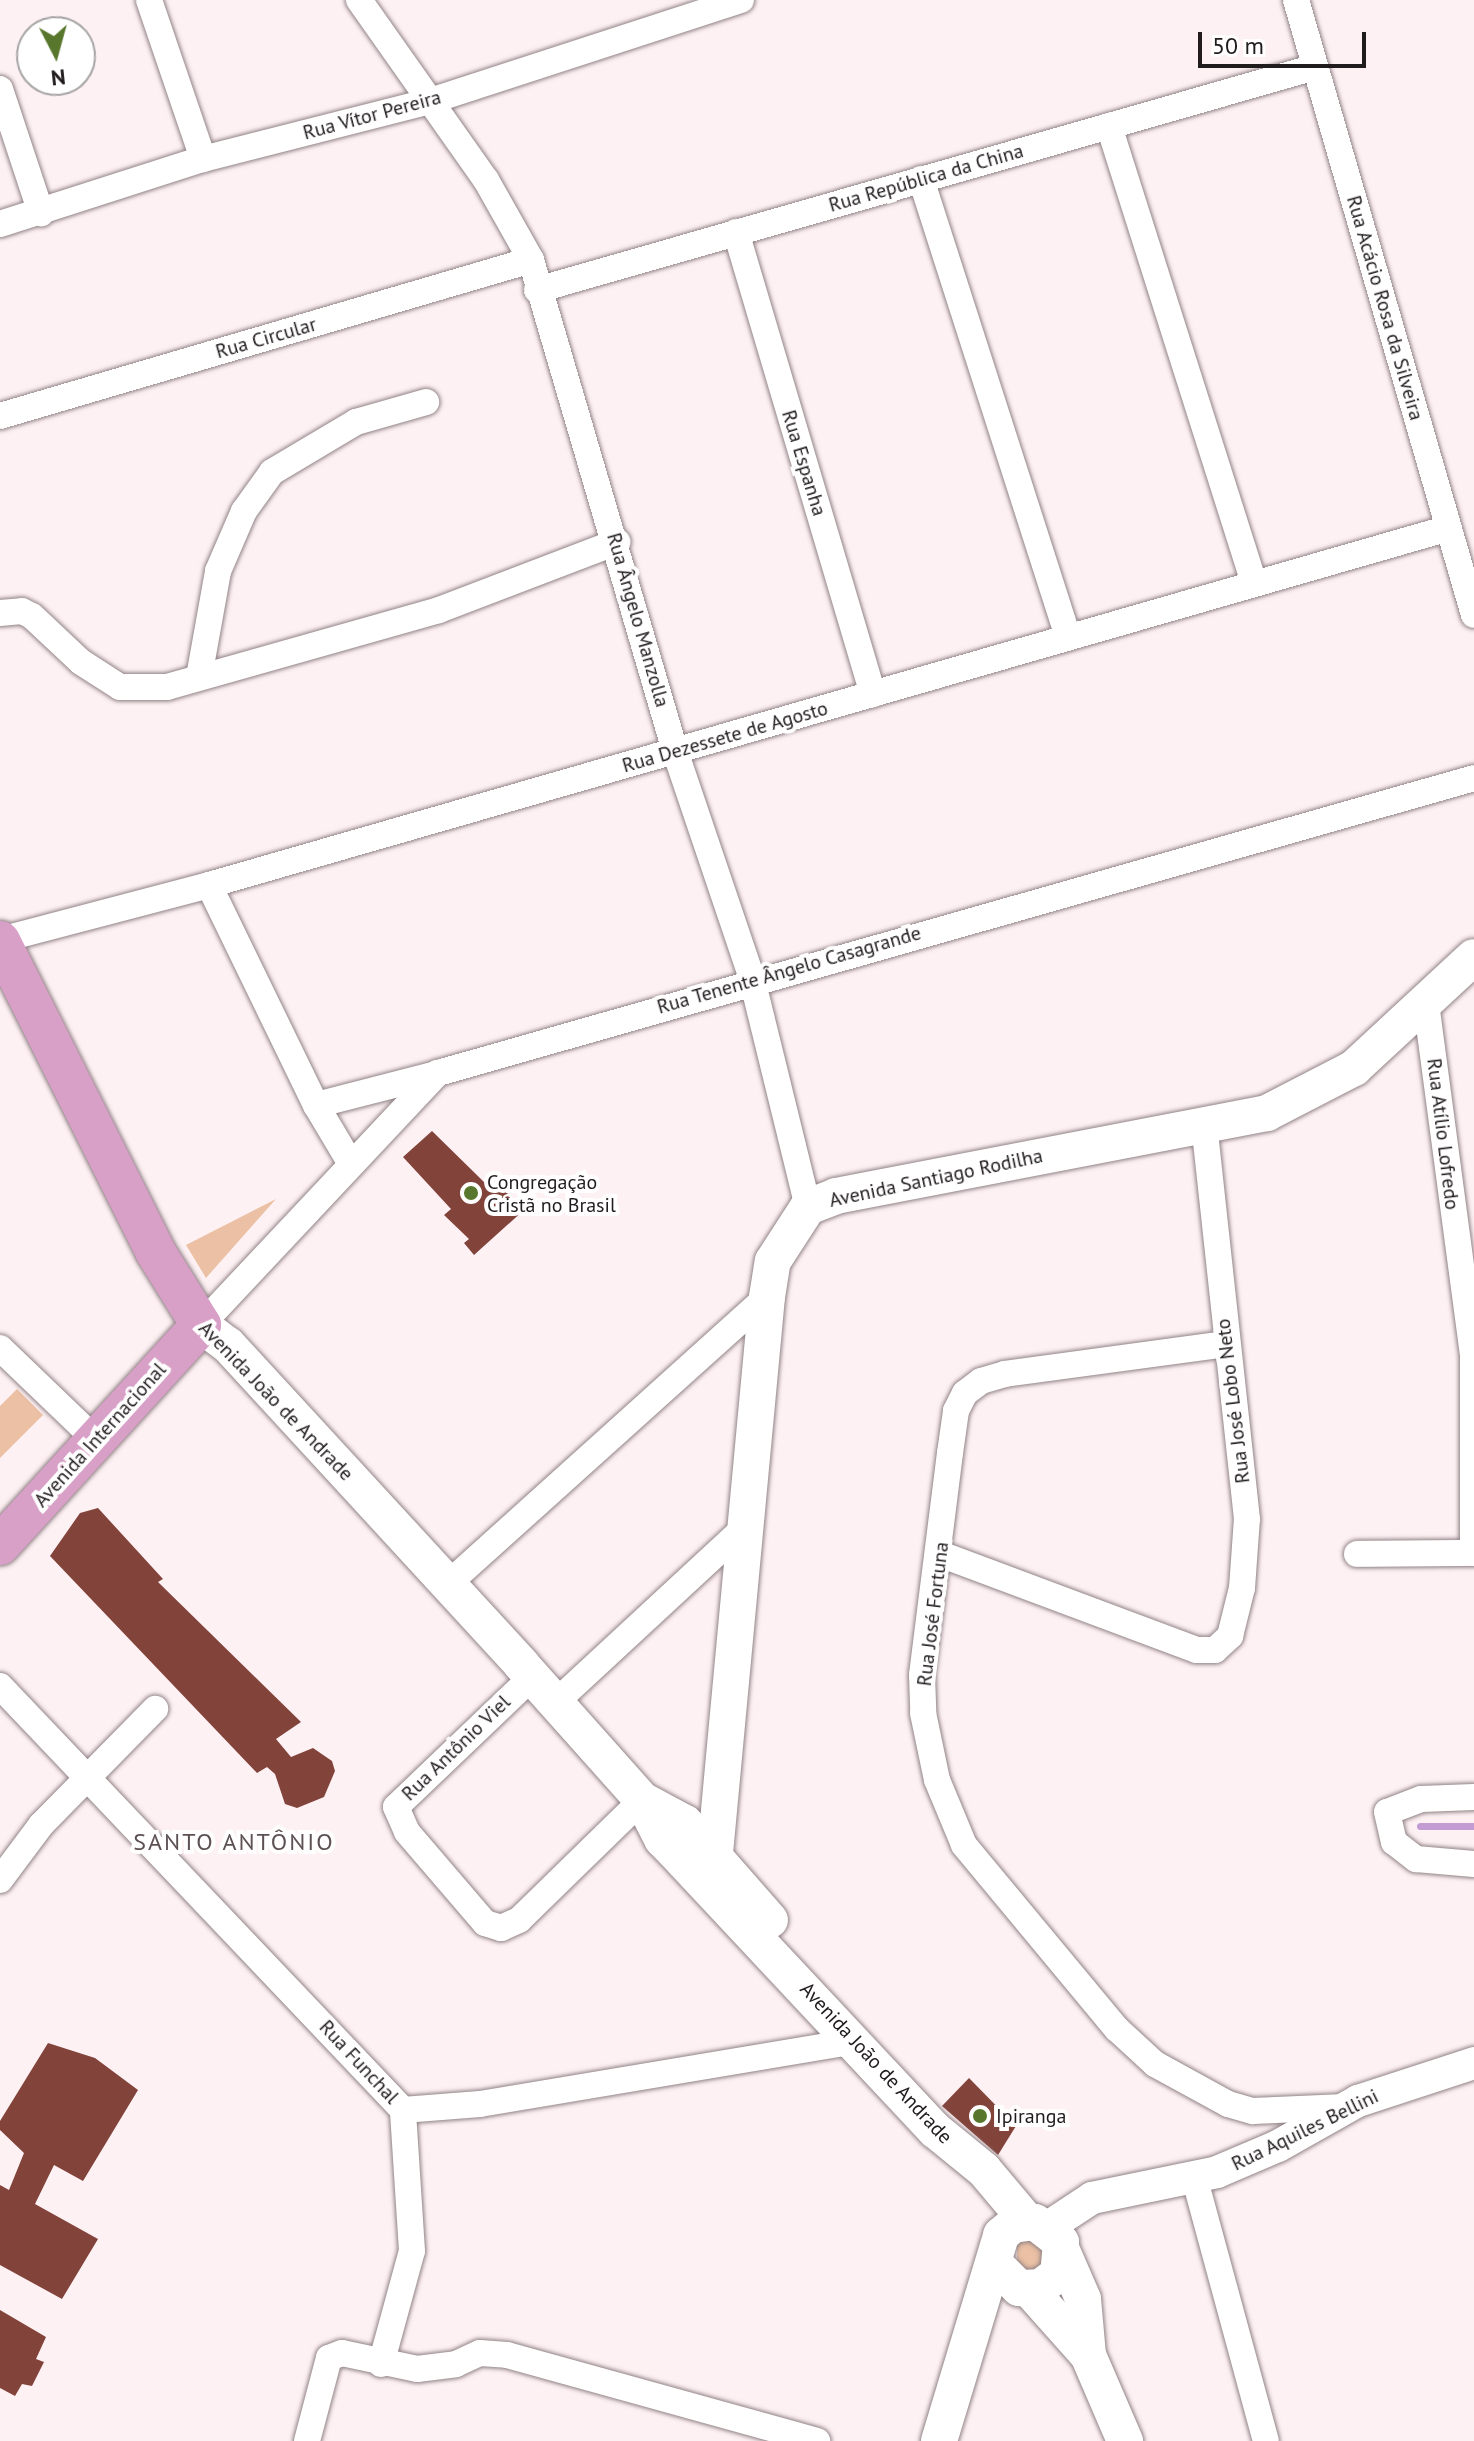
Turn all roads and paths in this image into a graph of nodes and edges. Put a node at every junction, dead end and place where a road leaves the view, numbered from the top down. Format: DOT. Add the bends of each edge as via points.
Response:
graph roads {
  1 [pos="149,0"];
  2 [pos="359,0"];
  3 [pos="741,0"];
  4 [pos="1296,0"];
  5 [pos="1315,67"];
  6 [pos="0,89"];
  7 [pos="430,101"];
  8 [pos="1109,126"];
  9 [pos="203,159"];
  10 [pos="921,179"];
  11 [pos="41,213"];
  12 [pos="0,224"];
  13 [pos="736,232"];
  14 [pos="531,260"];
  15 [pos="537,290"];
  16 [pos="426,402"];
  17 [pos="0,416"];
  18 [pos="1449,528"];
  19 [pos="617,542"];
  20 [pos="1254,584"];
  21 [pos="0,613"];
  22 [pos="1474,615"];
  23 [pos="1068,637"];
  24 [pos="199,677"];
  25 [pos="873,694"];
  26 [pos="675,751"];
  27 [pos="1474,778"];
  28 [pos="209,885"];
  29 [pos="0,940"];
  30 [pos="1474,957"];
  31 [pos="752,979"];
  32 [pos="1426,1003"];
  33 [pos="438,1073"];
  34 [pos="316,1105"];
  35 [pos="1204,1125"];
  36 [pos="351,1164"];
  37 [pos="808,1207"];
  38 [pos="767,1297"];
  39 [pos="201,1325"];
  40 [pos="1226,1344"];
  41 [pos="0,1348"];
  42 [pos="96,1440"];
  43 [pos="746,1526"];
  44 [pos="0,1545"];
  45 [pos="1473,1553"];
  46 [pos="940,1554"];
  47 [pos="1357,1554"];
  48 [pos="448,1584"];
  49 [pos="532,1677"];
  50 [pos="0,1686"];
  51 [pos="555,1703"];
  52 [pos="155,1709"];
  53 [pos="86,1776"];
  54 [pos="1474,1797"];
  55 [pos="721,1803"];
  56 [pos="659,1813"];
  57 [pos="715,1853"];
  58 [pos="1474,1864"];
  59 [pos="0,1880"];
  60 [pos="797,1977"];
  61 [pos="852,2042"];
  62 [pos="1474,2063"];
  63 [pos="1345,2107"];
  64 [pos="403,2110"];
  65 [pos="1195,2180"];
  66 [pos="1026,2254"];
  67 [pos="1088,2355"];
  68 [pos="381,2364"];
  69 [pos="307,2441"];
  70 [pos="817,2441"];
  71 [pos="939,2441"];
  72 [pos="1125,2441"];
  73 [pos="1266,2441"];
  1 -- 9 [label="street"];
  2 -- 7 [label="street, Rua Ângelo Manzolla"];
  3 -- 7 [label="street, Rua Vítor Pereira"];
  4 -- 5 [label="street, Rua Acácio Rosa da Silveira"];
  5 -- 8 [label="street, Rua República da China"];
  5 -- 18 [label="street, Rua Acácio Rosa da Silveira"];
  6 -- 11 [label="street"];
  7 -- 9 [label="street, Rua Vítor Pereira"];
  7 -- 14 [label="street, Rua Ângelo Manzolla" via="486,180"];
  8 -- 10 [label="street, Rua República da China"];
  8 -- 20 [label="street"];
  9 -- 11 [label="street, Rua Vítor Pereira"];
  10 -- 13 [label="street, Rua República da China"];
  10 -- 23 [label="street"];
  11 -- 12 [label="street, Rua Vítor Pereira"];
  13 -- 15 [label="street, Rua República da China"];
  13 -- 25 [label="street, Rua Espanha"];
  14 -- 15 [label="street, Rua Ângelo Manzolla"];
  14 -- 17 [label="street, Rua Circular"];
  15 -- 19 [label="street, Rua Ângelo Manzolla"];
  16 -- 24 [label="street" via="356,422 272,472 244,511 218,571"];
  18 -- 20 [label="street, Rua Dezessete de Agosto"];
  18 -- 22 [label="street, Rua Acácio Rosa da Silveira"];
  19 -- 24 [label="street" via="439,610"];
  19 -- 26 [label="street, Rua Ângelo Manzolla"];
  20 -- 23 [label="street, Rua Dezessete de Agosto"];
  21 -- 24 [label="street" via="22,611 32,616 81,662 120,687 167,687"];
  23 -- 25 [label="street, Rua Dezessete de Agosto"];
  25 -- 26 [label="street, Rua Dezessete de Agosto"];
  26 -- 28 [label="street, Rua Dezessete de Agosto"];
  26 -- 31 [label="street, Rua Ângelo Manzolla"];
  27 -- 31 [label="street, Rua Tenente Ângelo Casagrande"];
  28 -- 29 [label="street, Rua Dezessete de Agosto"];
  28 -- 34 [label="street"];
  29 -- 39 [label="main road, Avenida João de Andrade" via="155,1251"];
  30 -- 32 [label="main road, Avenida Santiago Rodilha"];
  31 -- 33 [label="street, Rua Tenente Ângelo Casagrande"];
  31 -- 37 [label="street, Rua Ângelo Manzolla"];
  32 -- 35 [label="main road, Avenida Santiago Rodilha" via="1354,1068 1315,1093 1267,1113"];
  32 -- 45 [label="street, Rua Atílio Lofredo" via="1473,1354"];
  33 -- 34 [label="street"];
  33 -- 36 [label="street, Rua Tenente Ângelo Casagrande"];
  34 -- 36 [label="street"];
  35 -- 37 [label="main road, Avenida Santiago Rodilha" via="836,1196"];
  35 -- 40 [label="street, Rua José Lobo Neto"];
  36 -- 39 [label="street, Rua Tenente Ângelo Casagrande"];
  37 -- 38 [label="main road, Avenida Santiago Rodilha" via="773,1261"];
  38 -- 43 [label="main road, Avenida Santiago Rodilha"];
  38 -- 48 [label="street"];
  39 -- 42 [label="main road, Avenida Internacional"];
  39 -- 48 [label="main road, Avenida João de Andrade" via="228,1345"];
  40 -- 46 [label="street, Rua José Fortuna" via="1005,1374 972,1387 956,1411"];
  40 -- 46 [label="street, Rua José Lobo Neto" via="1247,1519 1246,1559 1230,1636 1215,1650 1197,1650"];
  41 -- 42 [label="street"];
  42 -- 44 [label="main road, Avenida Internacional"];
  43 -- 51 [label="street"];
  43 -- 55 [label="main road, Avenida Santiago Rodilha"];
  45 -- 47 [label="street"];
  46 -- 63 [label="street, Rua José Fortuna" via="922,1675 923,1713 951,1823 977,1865 1072,1981 1155,2064 1198,2091 1253,2111"];
  48 -- 49 [label="main road, Avenida João de Andrade"];
  49 -- 51 [label="main road, Avenida João de Andrade"];
  49 -- 56 [label="street, Rua Antônio Viel" via="396,1807 407,1832 485,1923 501,1928 519,1920"];
  50 -- 53 [label="street, Rua Funchal"];
  51 -- 56 [label="main road, Avenida João de Andrade"];
  52 -- 53 [label="street"];
  53 -- 59 [label="street"];
  53 -- 64 [label="street, Rua Funchal"];
  54 -- 58 [label="street" via="1421,1799 1399,1803 1387,1812 1394,1842 1416,1859"];
  55 -- 56 [label="main road" via="699,1821"];
  55 -- 57 [label="main road, Avenida Santiago Rodilha"];
  56 -- 57 [label="main road, Avenida João de Andrade"];
  56 -- 60 [label="main road, Avenida João de Andrade" via="670,1847"];
  57 -- 60 [label="main road, Avenida João de Andrade" via="774,1925"];
  60 -- 61 [label="main road, Avenida João de Andrade"];
  61 -- 64 [label="street, Rua Funchal" via="480,2104"];
  61 -- 66 [label="main road, Avenida João de Andrade" via="955,2148 977,2162"];
  62 -- 63 [label="street, Rua Aquiles Bellini"];
  63 -- 65 [label="street, Rua Aquiles Bellini" via="1278,2146"];
  64 -- 68 [label="street" via="412,2251"];
  65 -- 66 [label="street, Rua Aquiles Bellini" via="1092,2198"];
  65 -- 73 [label="street"];
  66 -- 67 [label="main road, Avenida João de Andrade"];
  66 -- 67 [label="main road" via="1083,2299"];
  66 -- 71 [label="main road" via="975,2311"];
  67 -- 72 [label="main road"];
  68 -- 69 [label="street" via="347,2353 329,2358"];
  68 -- 70 [label="street" via="417,2369 456,2364 480,2353 507,2355"];
}
